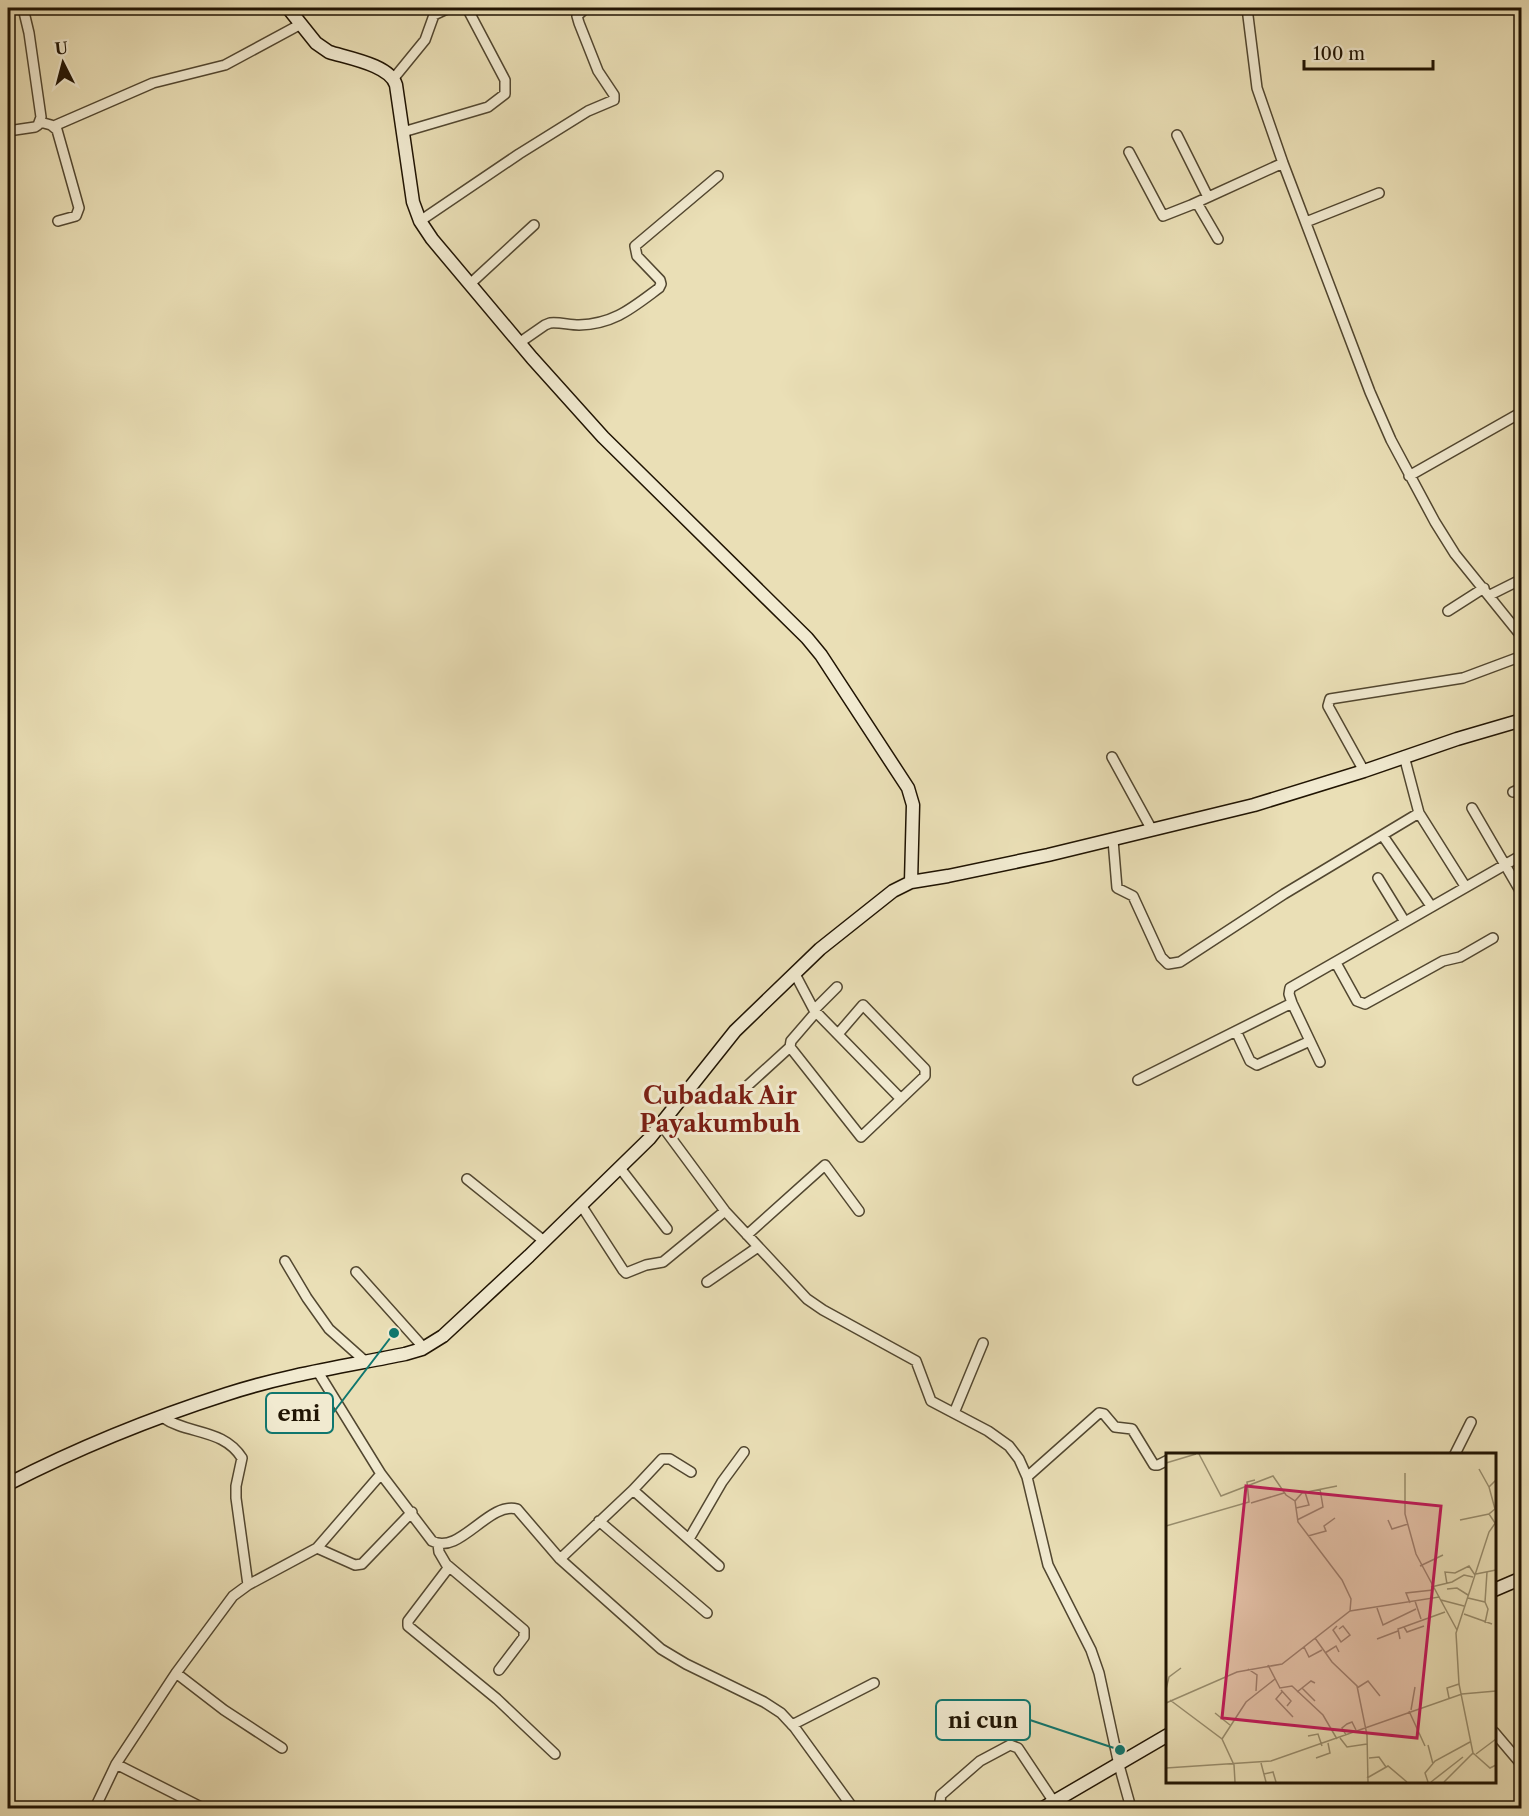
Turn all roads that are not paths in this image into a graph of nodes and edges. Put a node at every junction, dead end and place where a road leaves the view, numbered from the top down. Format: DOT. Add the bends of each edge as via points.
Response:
graph roads {
  1 [pos="23,8"];
  2 [pos="288,8"];
  3 [pos="449,8"];
  4 [pos="467,8"];
  5 [pos="586,8"];
  6 [pos="1247,8"];
  7 [pos="301,24"];
  8 [pos="389,74"];
  9 [pos="40,122"];
  10 [pos="54,126"];
  11 [pos="8,131"];
  12 [pos="403,132"];
  13 [pos="1177,135"];
  14 [pos="1130,152"];
  15 [pos="1283,163"];
  16 [pos="718,176"];
  17 [pos="1379,193"];
  18 [pos="1208,197"];
  19 [pos="1197,203"];
  20 [pos="420,220"];
  21 [pos="58,221"];
  22 [pos="1306,222"];
  23 [pos="534,225"];
  24 [pos="1218,239"];
  25 [pos="470,284"];
  26 [pos="519,343"];
  27 [pos="1521,412"];
  28 [pos="1409,476"];
  29 [pos="1521,579"];
  30 [pos="1487,592"];
  31 [pos="1448,611"];
  32 [pos="1520,632"];
  33 [pos="1521,656"];
  34 [pos="1521,720"];
  35 [pos="1404,756"];
  36 [pos="1112,757"];
  37 [pos="1364,771"];
  38 [pos="1472,808"];
  39 [pos="1419,813"];
  40 [pos="1152,830"];
  41 [pos="1383,836"];
  42 [pos="1113,840"];
  43 [pos="1521,855"];
  44 [pos="1504,863"];
  45 [pos="1378,878"];
  46 [pos="911,882"];
  47 [pos="1465,886"];
  48 [pos="1521,894"];
  49 [pos="1431,906"];
  50 [pos="1405,922"];
  51 [pos="1493,938"];
  52 [pos="1336,963"];
  53 [pos="795,974"];
  54 [pos="837,987"];
  55 [pos="1292,1003"];
  56 [pos="815,1011"];
  57 [pos="1236,1031"];
  58 [pos="837,1034"];
  59 [pos="1310,1041"];
  60 [pos="790,1047"];
  61 [pos="1320,1062"];
  62 [pos="1138,1080"];
  63 [pos="745,1088"];
  64 [pos="901,1099"];
  65 [pos="660,1124"];
  66 [pos="620,1168"];
  67 [pos="467,1179"];
  68 [pos="580,1204"];
  69 [pos="725,1211"];
  70 [pos="859,1211"];
  71 [pos="667,1229"];
  72 [pos="747,1235"];
  73 [pos="544,1241"];
  74 [pos="758,1247"];
  75 [pos="285,1261"];
  76 [pos="356,1272"];
  77 [pos="706,1282"];
  78 [pos="983,1343"];
  79 [pos="424,1348"];
  80 [pos="366,1362"];
  81 [pos="318,1372"];
  82 [pos="954,1413"];
  83 [pos="162,1418"];
  84 [pos="1471,1422"];
  85 [pos="744,1452"];
  86 [pos="1456,1453"];
  87 [pos="1166,1461"];
  88 [pos="692,1472"];
  89 [pos="381,1474"];
  90 [pos="1027,1477"];
  91 [pos="8,1484"];
  92 [pos="633,1490"];
  93 [pos="411,1512"];
  94 [pos="599,1521"];
  95 [pos="689,1539"];
  96 [pos="438,1544"];
  97 [pos="317,1548"];
  98 [pos="560,1559"];
  99 [pos="449,1566"];
  100 [pos="720,1566"];
  101 [pos="1521,1578"];
  102 [pos="248,1585"];
  103 [pos="1496,1589"];
  104 [pos="707,1613"];
  105 [pos="499,1670"];
  106 [pos="176,1673"];
  107 [pos="874,1683"];
  108 [pos="792,1725"];
  109 [pos="1496,1734"];
  110 [pos="1166,1736"];
  111 [pos="282,1748"];
  112 [pos="555,1754"];
  113 [pos="116,1764"];
  114 [pos="1119,1765"];
  115 [pos="1521,1765"];
  116 [pos="1049,1805"];
  117 [pos="203,1808"];
  118 [pos="95,1809"];
  119 [pos="853,1809"];
  120 [pos="944,1809"];
  121 [pos="1131,1809"];
  1 -- 9 [label="street"];
  2 -- 7 [label="street"];
  3 -- 8 [label="street" via="434,15 425,40"];
  4 -- 12 [label="street" via="502,73 505,94 483,110"];
  5 -- 20 [label="street" via="577,16 579,23 614,100 588,111"];
  6 -- 15 [label="street" via="1257,88"];
  7 -- 8 [label="street" via="329,52"];
  7 -- 10 [label="street" via="225,64 153,82"];
  8 -- 12 [label="street"];
  9 -- 10 [label="street"];
  9 -- 11 [label="street" via="35,127"];
  10 -- 21 [label="street" via="79,208 76,216"];
  12 -- 20 [label="street" via="413,202"];
  13 -- 18 [label="street"];
  14 -- 19 [label="street" via="1163,216"];
  15 -- 18 [label="street"];
  15 -- 22 [label="street"];
  16 -- 26 [label="street" via="635,246 637,256 660,280 659,288 620,316 587,324 550,323"];
  17 -- 22 [label="street"];
  18 -- 19 [label="street"];
  19 -- 24 [label="street"];
  20 -- 25 [label="street"];
  22 -- 28 [label="street" via="1370,392"];
  23 -- 25 [label="street"];
  25 -- 26 [label="street"];
  26 -- 46 [label="street" via="603,437 813,645 908,788 913,805"];
  27 -- 28 [label="street"];
  28 -- 30 [label="street" via="1455,554"];
  29 -- 30 [label="street"];
  30 -- 31 [label="street"];
  30 -- 32 [label="street"];
  33 -- 37 [label="street" via="1463,678 1330,699 1328,706"];
  34 -- 35 [label="street"];
  35 -- 37 [label="street"];
  35 -- 39 [label="street"];
  36 -- 40 [label="street"];
  37 -- 40 [label="street" via="1254,805"];
  38 -- 44 [label="street"];
  39 -- 41 [label="street"];
  39 -- 47 [label="street"];
  40 -- 42 [label="street"];
  41 -- 42 [label="street" via="1174,964 1161,957 1133,896 1117,888"];
  41 -- 49 [label="street"];
  42 -- 46 [label="street"];
  43 -- 44 [label="street"];
  44 -- 47 [label="street"];
  44 -- 48 [label="street"];
  45 -- 50 [label="street"];
  46 -- 53 [label="street" via="863,913"];
  47 -- 49 [label="street"];
  49 -- 50 [label="street"];
  50 -- 52 [label="street"];
  51 -- 52 [label="street" via="1365,1004 1357,1001"];
  52 -- 55 [label="street" via="1290,988"];
  53 -- 56 [label="street"];
  53 -- 65 [label="street" via="735,1031"];
  54 -- 56 [label="street"];
  55 -- 57 [label="street"];
  55 -- 59 [label="street"];
  56 -- 58 [label="street"];
  56 -- 60 [label="street"];
  57 -- 59 [label="street" via="1250,1061 1257,1065"];
  57 -- 62 [label="street"];
  58 -- 64 [label="street"];
  58 -- 64 [label="street" via="863,1005 923,1065 925,1076"];
  59 -- 61 [label="street"];
  60 -- 63 [label="street"];
  60 -- 64 [label="street" via="861,1137"];
  65 -- 66 [label="street"];
  65 -- 69 [label="street"];
  66 -- 68 [label="street"];
  66 -- 71 [label="street"];
  67 -- 73 [label="street"];
  68 -- 69 [label="street" via="626,1273 663,1262"];
  68 -- 73 [label="street"];
  69 -- 72 [label="street"];
  70 -- 72 [label="street" via="825,1166"];
  72 -- 74 [label="street"];
  73 -- 79 [label="street" via="443,1336"];
  74 -- 77 [label="street"];
  74 -- 82 [label="street" via="814,1304 916,1361 931,1401"];
  75 -- 80 [label="street" via="329,1329"];
  76 -- 79 [label="street"];
  78 -- 82 [label="street"];
  79 -- 80 [label="street"];
  80 -- 81 [label="street"];
  81 -- 83 [label="street" via="227,1394"];
  81 -- 89 [label="street"];
  82 -- 90 [label="street" via="1009,1446"];
  83 -- 91 [label="street" via="85,1447"];
  83 -- 102 [label="street" via="177,1427 212,1434 242,1458 236,1498"];
  84 -- 86 [label="street"];
  85 -- 95 [label="street"];
  87 -- 90 [label="street" via="1154,1465 1132,1429 1114,1427 1099,1413"];
  88 -- 92 [label="street" via="664,1458"];
  89 -- 93 [label="street"];
  89 -- 97 [label="street"];
  90 -- 114 [label="street" via="1048,1565 1100,1673"];
  92 -- 94 [label="street"];
  92 -- 95 [label="street"];
  93 -- 96 [label="street"];
  93 -- 97 [label="street" via="359,1565"];
  94 -- 98 [label="street"];
  94 -- 104 [label="street"];
  95 -- 100 [label="street"];
  96 -- 98 [label="street" via="451,1542 512,1508 520,1511"];
  96 -- 99 [label="street" via="441,1557"];
  97 -- 102 [label="street"];
  98 -- 108 [label="street" via="661,1649 773,1707"];
  99 -- 105 [label="street" via="524,1630 524,1637"];
  99 -- 112 [label="street" via="408,1626 497,1699"];
  101 -- 103 [label="street"];
  102 -- 106 [label="street" via="233,1596"];
  106 -- 111 [label="street"];
  106 -- 113 [label="street"];
  107 -- 108 [label="street"];
  108 -- 119 [label="street"];
  109 -- 115 [label="street"];
  110 -- 114 [label="street"];
  113 -- 117 [label="street"];
  113 -- 118 [label="street"];
  114 -- 116 [label="street"];
  114 -- 121 [label="street"];
  116 -- 120 [label="street" via="1018,1748 1010,1745 980,1761 941,1795"];
}
